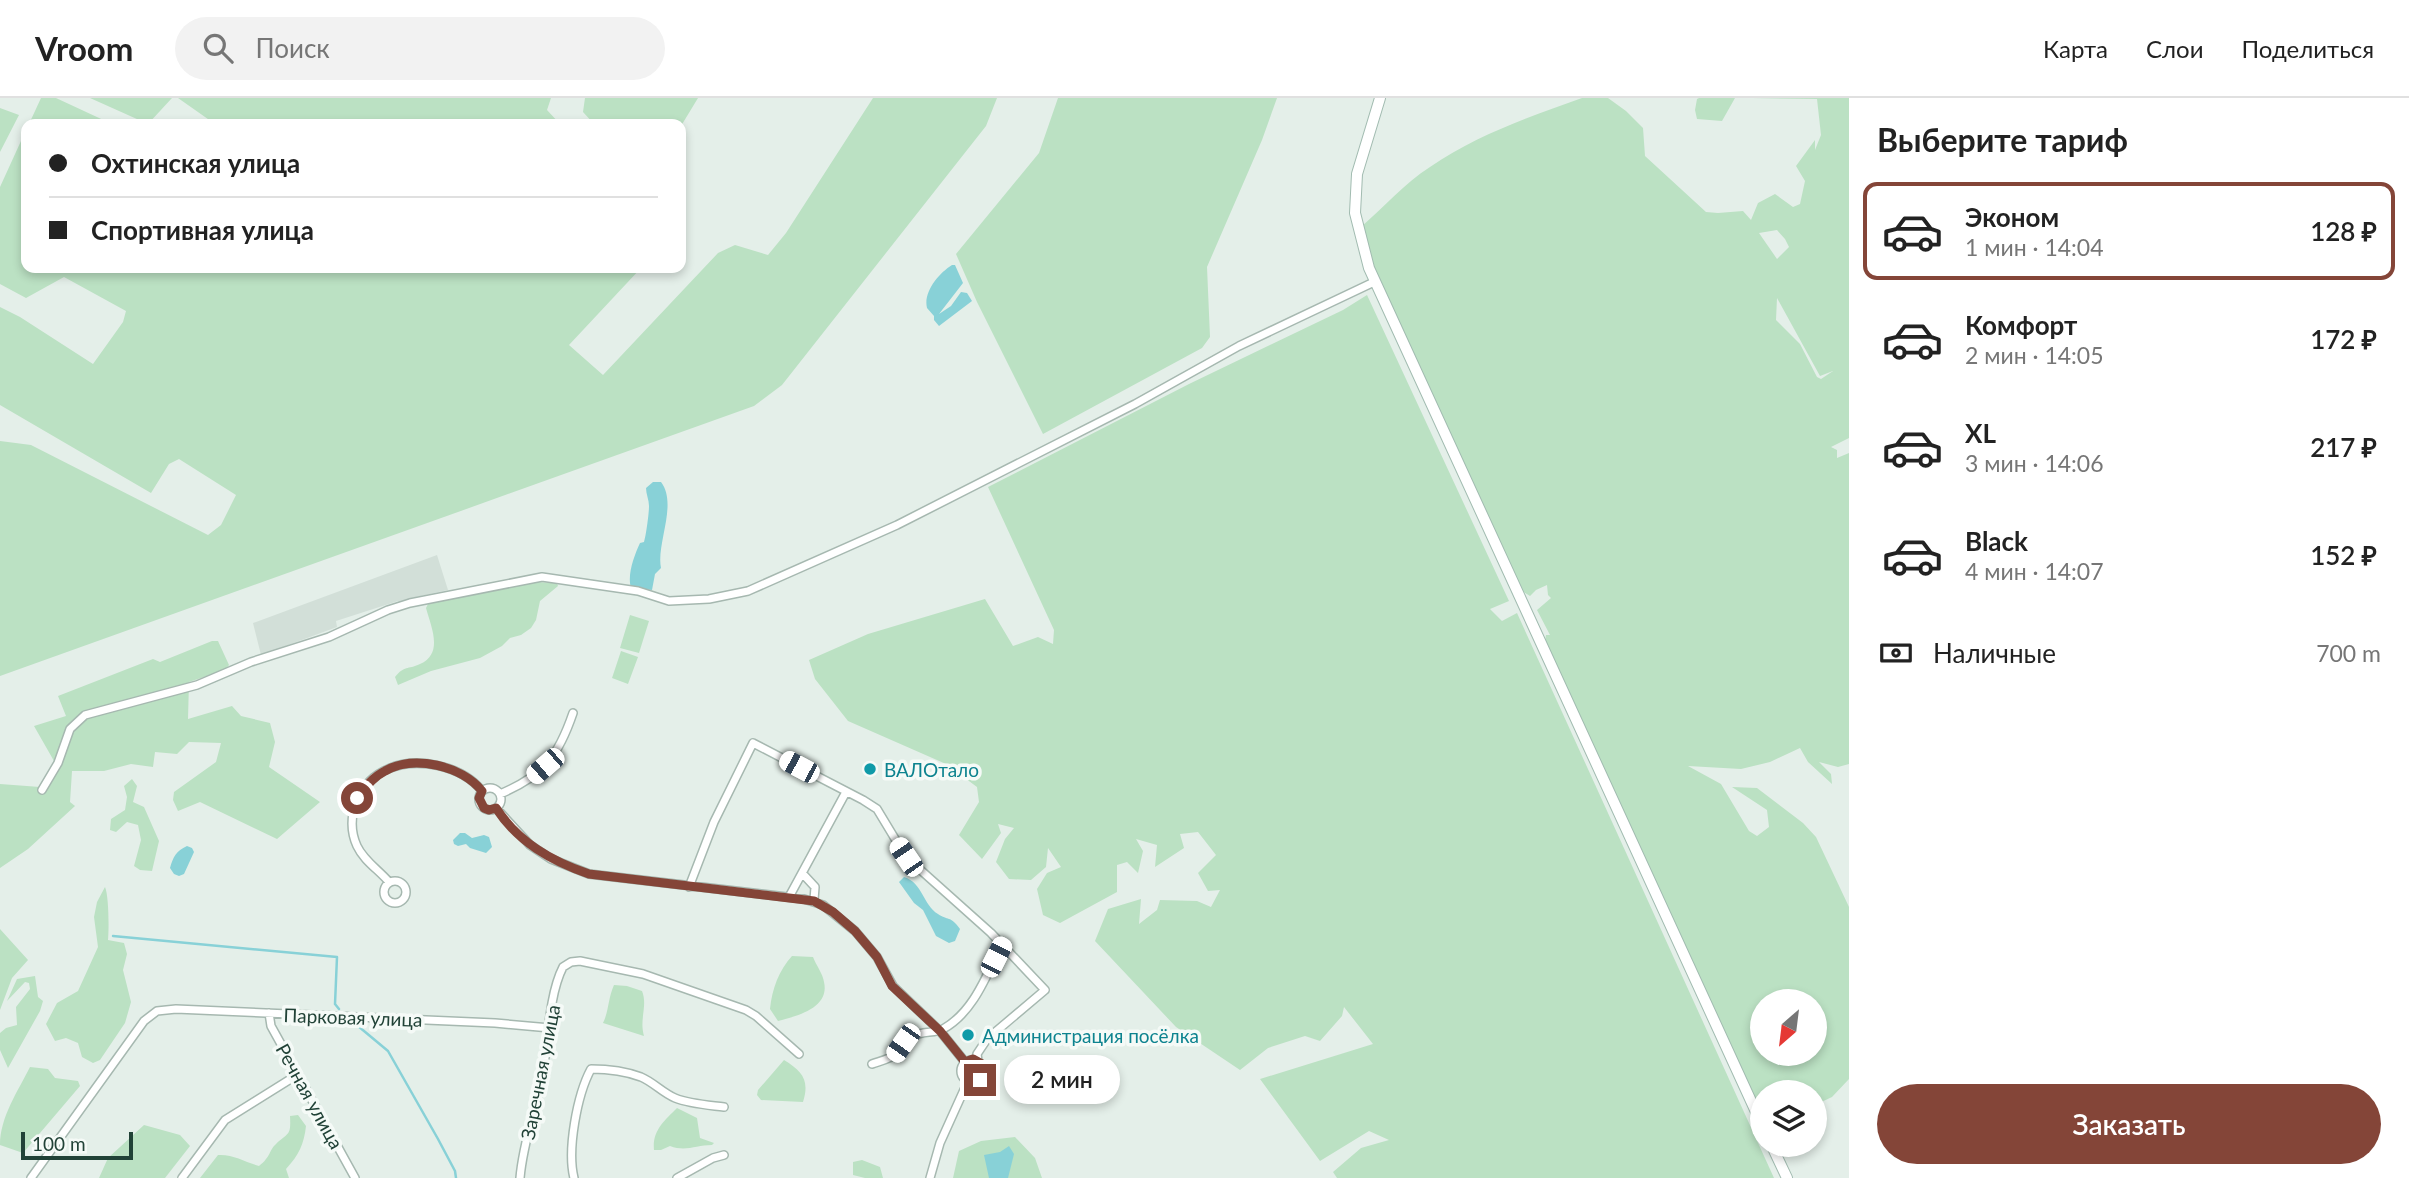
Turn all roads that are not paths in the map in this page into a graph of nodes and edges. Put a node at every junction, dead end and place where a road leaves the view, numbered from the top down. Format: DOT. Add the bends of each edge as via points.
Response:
graph roads {
  1 [pos="1380,98"];
  2 [pos="1374,282"];
  3 [pos="573,713"];
  4 [pos="42,790"];
  5 [pos="482,791"];
  6 [pos="846,792"];
  7 [pos="500,794"];
  8 [pos="496,808"];
  9 [pos="802,873"];
  10 [pos="389,882"];
  11 [pos="689,887"];
  12 [pos="789,897"];
  13 [pos="814,901"];
  14 [pos="1002,944"];
  15 [pos="269,1013"];
  16 [pos="550,1027"];
  17 [pos="940,1031"];
  18 [pos="799,1054"];
  19 [pos="978,1061"];
  20 [pos="965,1062"];
  21 [pos="872,1064"];
  22 [pos="298,1074"];
  23 [pos="968,1081"];
  24 [pos="1750,1099"];
  25 [pos="724,1107"];
  26 [pos="724,1155"];
  27 [pos="1777,1157"];
  28 [pos="31,1178"];
  29 [pos="182,1178"];
  30 [pos="355,1178"];
  31 [pos="520,1178"];
  32 [pos="574,1178"];
  33 [pos="677,1178"];
  34 [pos="930,1178"];
  35 [pos="1787,1178"];
  1 -- 2 [label="street" via="1357,174 1354,214"];
  2 -- 4 [label="street" via="1239,346 897,525 748,591 669,601 542,577 410,603 197,685 85,715 70,729"];
  2 -- 24 [label="street"];
  3 -- 7 [label="street" via="558,750 545,766"];
  5 -- 7 [label="street" via="491,788"];
  5 -- 8 [label="street" via="480,803 489,810"];
  5 -- 10 [label="street" via="461,774 426,764 387,769 366,786 354,810 354,836 370,865"];
  6 -- 9 [label="street"];
  6 -- 11 [label="street" via="753,743 714,822"];
  6 -- 14 [label="street" via="877,809 906,857"];
  7 -- 8 [label="street"];
  8 -- 11 [label="street" via="530,845 567,867"];
  9 -- 12 [label="street"];
  9 -- 13 [label="street" via="815,887"];
  11 -- 12 [label="street"];
  12 -- 13 [label="street"];
  13 -- 17 [label="street" via="855,931 877,957 892,986"];
  14 -- 17 [label="street" via="974,1000"];
  14 -- 19 [label="street" via="1045,990 987,1039 977,1054"];
  15 -- 16 [label="street, Парковая улица"];
  15 -- 22 [label="street, Речная улица" via="271,1026"];
  15 -- 28 [label="street, Парковая улица" via="156,1011 144,1021"];
  16 -- 18 [label="street, Заречная улица" via="563,967 580,961 643,974 746,1010"];
  16 -- 31 [label="street, Заречная улица"];
  17 -- 20 [label="street"];
  17 -- 21 [label="street" via="914,1035 895,1055"];
  19 -- 20 [label="street"];
  19 -- 23 [label="street" via="983,1075 975,1082"];
  20 -- 23 [label="street" via="961,1074"];
  22 -- 29 [label="street" via="225,1120"];
  22 -- 30 [label="street, Речная улица"];
  23 -- 34 [label="street"];
  25 -- 32 [label="street" via="672,1097 641,1077 591,1069 582,1087 570,1163"];
  26 -- 33 [label="street"];
  27 -- 35 [label="street"];
}
